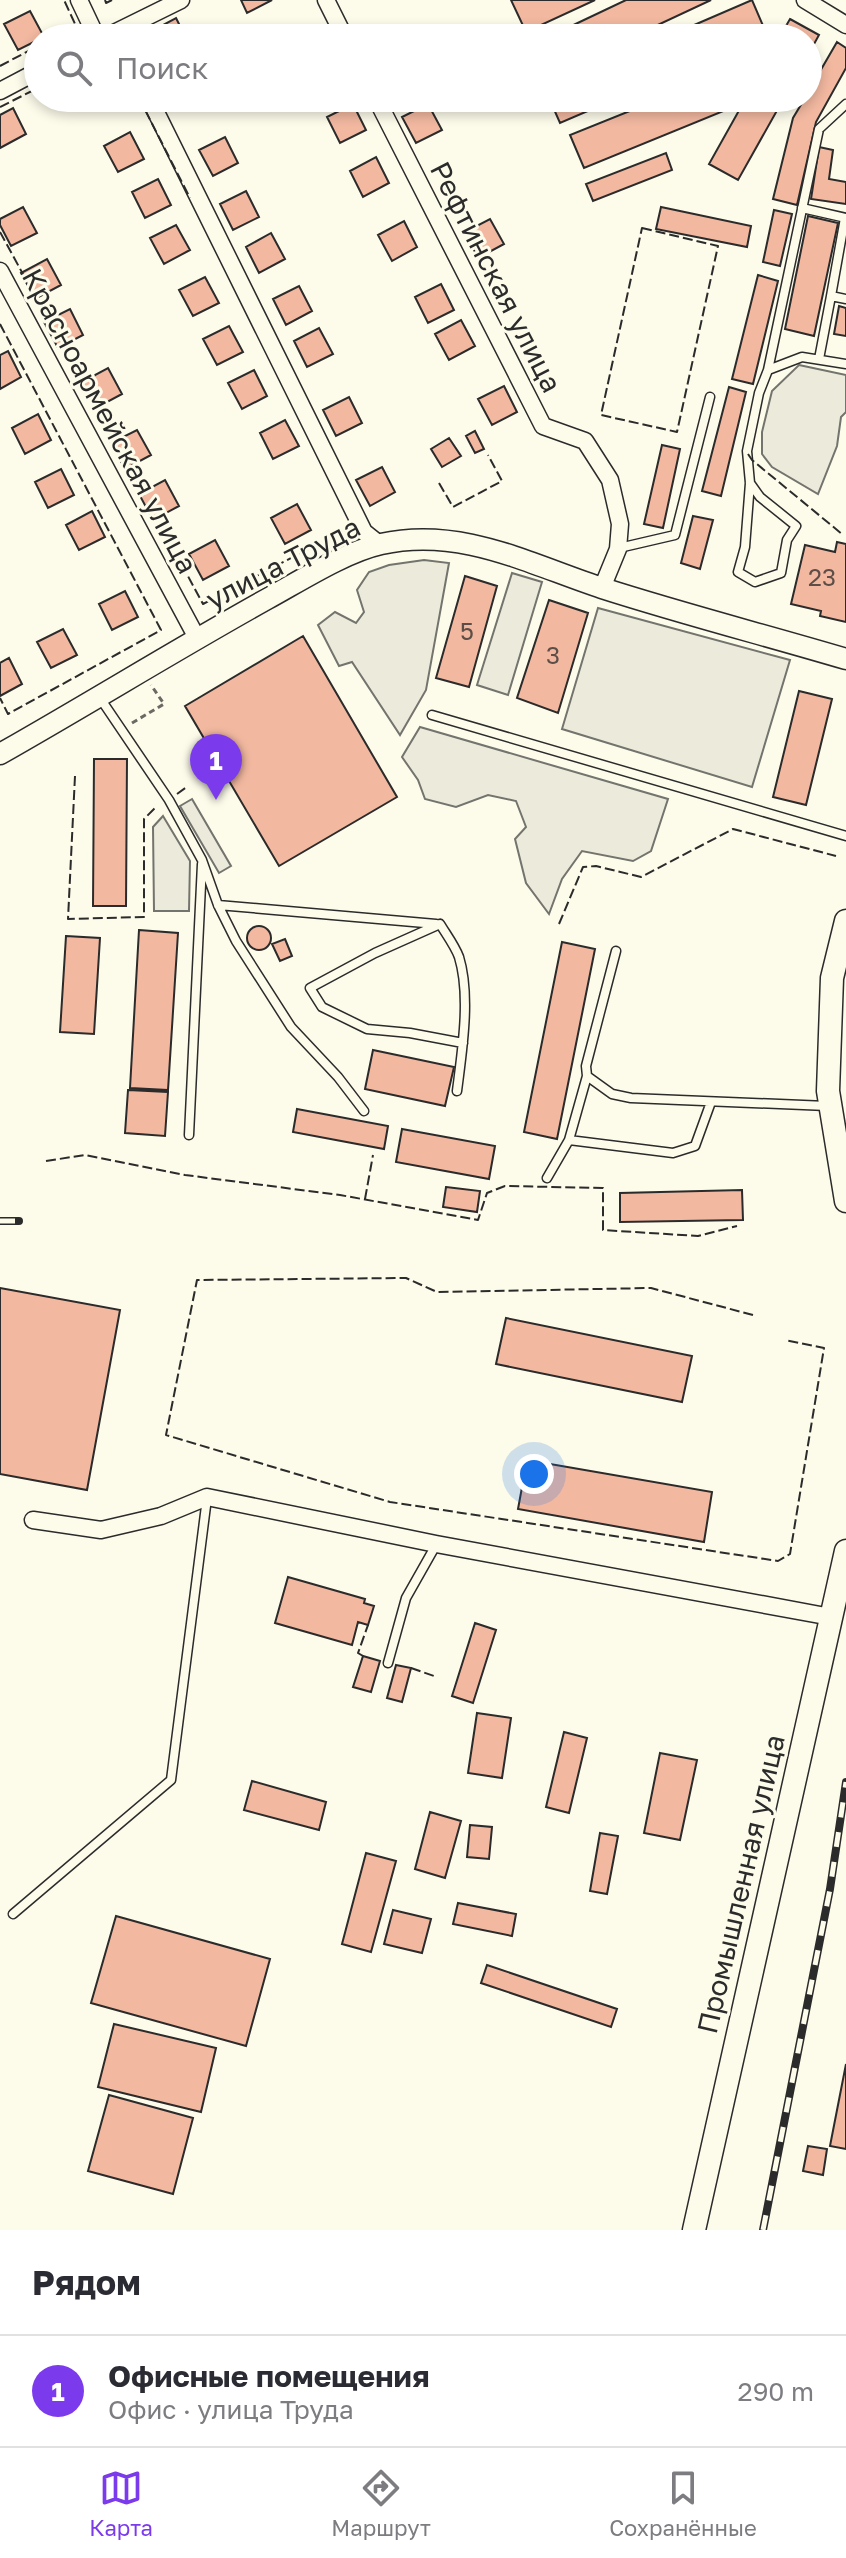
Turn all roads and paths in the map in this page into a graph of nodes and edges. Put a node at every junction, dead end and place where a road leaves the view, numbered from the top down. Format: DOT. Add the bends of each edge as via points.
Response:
graph roads {
  1 [pos="79,0"];
  2 [pos="181,0"];
  3 [pos="326,0"];
  4 [pos="805,0"];
  5 [pos="90,24"];
  6 [pos="136,24"];
  7 [pos="338,24"];
  8 [pos="846,25"];
  9 [pos="24,78"];
  10 [pos="0,91"];
  11 [pos="846,104"];
  12 [pos="156,112"];
  13 [pos="383,112"];
  14 [pos="802,208"];
  15 [pos="846,218"];
  16 [pos="0,271"];
  17 [pos="831,296"];
  18 [pos="846,299"];
  19 [pos="819,359"];
  20 [pos="846,364"];
  21 [pos="768,370"];
  22 [pos="710,397"];
  23 [pos="750,483"];
  24 [pos="379,544"];
  25 [pos="618,549"];
  26 [pos="602,588"];
  27 [pos="197,638"];
  28 [pos="846,659"];
  29 [pos="154,689"];
  30 [pos="99,697"];
  31 [pos="432,715"];
  32 [pos="126,726"];
  33 [pos="0,753"];
  34 [pos="846,836"];
  35 [pos="202,860"];
  36 [pos="218,905"];
  37 [pos="846,921"];
  38 [pos="440,924"];
  39 [pos="616,951"];
  40 [pos="463,1043"];
  41 [pos="587,1076"];
  42 [pos="457,1091"];
  43 [pos="711,1102"];
  44 [pos="830,1106"];
  45 [pos="364,1111"];
  46 [pos="189,1135"];
  47 [pos="569,1140"];
  48 [pos="547,1178"];
  49 [pos="846,1201"];
  50 [pos="207,1497"];
  51 [pos="33,1520"];
  52 [pos="436,1544"];
  53 [pos="846,1551"];
  54 [pos="831,1617"];
  55 [pos="388,1663"];
  56 [pos="13,1914"];
  57 [pos="694,2230"];
  1 -- 5 [label="street"];
  2 -- 6 [label="street"];
  3 -- 7 [label="street"];
  4 -- 8 [label="street"];
  9 -- 10 [label="street"];
  11 -- 14 [label="lane" via="819,129"];
  12 -- 24 [label="street" via="364,532"];
  13 -- 25 [label="street, Рефтинская улица" via="543,426 585,441 610,480 620,524"];
  14 -- 15 [label="lane"];
  14 -- 21 [label="lane"];
  15 -- 17 [label="lane"];
  16 -- 27 [label="street, Красноармейская улица"];
  17 -- 18 [label="lane"];
  17 -- 19 [label="lane"];
  19 -- 20 [label="lane"];
  19 -- 21 [label="lane" via="802,357"];
  21 -- 23 [label="lane" via="747,451"];
  22 -- 25 [label="lane" via="675,535"];
  23 -- 23 [label="lane" via="738,572 755,582 781,573 787,540 796,526"];
  24 -- 26 [label="street, улица Труда" via="421,539 465,542"];
  24 -- 27 [label="street, улица Труда" via="325,567"];
  25 -- 26 [label="street, Рефтинская улица"];
  26 -- 28 [label="street, улица Труда"];
  27 -- 30 [label="street, улица Труда"];
  29 -- 32 [label="path" via="164,704"];
  30 -- 33 [label="street, улица Труда"];
  30 -- 35 [label="lane" via="169,800"];
  31 -- 34 [label="lane"];
  35 -- 36 [label="lane"];
  35 -- 46 [label="lane"];
  36 -- 38 [label="lane"];
  36 -- 45 [label="lane" via="291,1027"];
  37 -- 44 [label="main road" via="832,978"];
  38 -- 40 [label="lane" via="459,956"];
  38 -- 40 [label="lane" via="310,988 322,1007 367,1029"];
  39 -- 41 [label="lane"];
  40 -- 42 [label="lane"];
  41 -- 43 [label="lane" via="612,1094"];
  41 -- 47 [label="lane"];
  43 -- 44 [label="lane"];
  43 -- 47 [label="lane" via="695,1146 673,1153"];
  44 -- 49 [label="main road"];
  47 -- 48 [label="lane"];
  50 -- 51 [label="street" via="161,1516 101,1530"];
  50 -- 52 [label="street"];
  50 -- 56 [label="lane" via="171,1780"];
  52 -- 54 [label="street"];
  52 -- 55 [label="lane" via="406,1598"];
  53 -- 54 [label="main road, Промышленная улица"];
  54 -- 57 [label="main road, Промышленная улица"];
}
